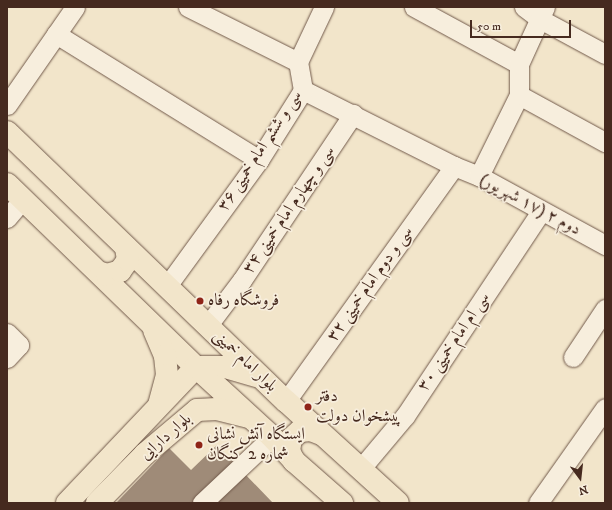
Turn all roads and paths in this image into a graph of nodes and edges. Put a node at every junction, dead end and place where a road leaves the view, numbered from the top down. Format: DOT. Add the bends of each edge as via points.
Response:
graph roads {
  1 [pos="75,7"];
  2 [pos="188,7"];
  3 [pos="324,7"];
  4 [pos="414,7"];
  5 [pos="524,7"];
  6 [pos="543,13"];
  7 [pos="56,34"];
  8 [pos="605,54"];
  9 [pos="298,62"];
  10 [pos="519,64"];
  11 [pos="303,90"];
  12 [pos="519,95"];
  13 [pos="7,104"];
  14 [pos="353,114"];
  15 [pos="7,132"];
  16 [pos="605,142"];
  17 [pos="259,160"];
  18 [pos="454,166"];
  19 [pos="479,176"];
  20 [pos="7,184"];
  21 [pos="23,199"];
  22 [pos="541,211"];
  23 [pos="7,218"];
  24 [pos="605,245"];
  25 [pos="126,247"];
  26 [pos="101,273"];
  27 [pos="167,286"];
  28 [pos="605,309"];
  29 [pos="152,323"];
  30 [pos="208,325"];
  31 [pos="7,333"];
  32 [pos="574,357"];
  33 [pos="7,358"];
  34 [pos="196,367"];
  35 [pos="262,378"];
  36 [pos="286,401"];
  37 [pos="158,408"];
  38 [pos="605,408"];
  39 [pos="251,417"];
  40 [pos="321,434"];
  41 [pos="272,436"];
  42 [pos="130,439"];
  43 [pos="145,454"];
  44 [pos="294,461"];
  45 [pos="362,467"];
  46 [pos="67,503"];
  47 [pos="97,503"];
  48 [pos="202,503"];
  49 [pos="342,503"];
  50 [pos="398,503"];
  51 [pos="538,503"];
  1 -- 7 [label="street"];
  2 -- 9 [label="street"];
  3 -- 9 [label="street"];
  4 -- 10 [label="street"];
  5 -- 6 [label="street"];
  6 -- 8 [label="street"];
  6 -- 10 [label="street"];
  7 -- 13 [label="street"];
  7 -- 17 [label="street"];
  9 -- 11 [label="street, سی و ششم امام خمینی ۳۶"];
  10 -- 12 [label="street"];
  11 -- 14 [label="street, دوم ۲ (۱۷ شهریور)"];
  11 -- 17 [label="street, سی و ششم امام خمینی ۳۶"];
  12 -- 16 [label="street"];
  12 -- 19 [label="street"];
  14 -- 18 [label="street, دوم ۲ (۱۷ شهریور)"];
  14 -- 30 [label="street, سی و چهارم امام خمینی ۳۴" via="242,280"];
  15 -- 25 [label="main road, بلوار امام خمینی"];
  17 -- 27 [label="street, سی و ششم امام خمینی ۳۶"];
  18 -- 19 [label="street, دوم ۲ (۱۷ شهریور)"];
  18 -- 36 [label="street, سی و دوم امام خمینی ۳۲"];
  19 -- 22 [label="street, دوم ۲ (۱۷ شهریور)"];
  20 -- 21 [label="main road"];
  21 -- 23 [label="street"];
  21 -- 26 [label="main road"];
  22 -- 24 [label="street, دوم ۲ (۱۷ شهریور)"];
  22 -- 45 [label="street, سی ام امام خمینی ۳۰" via="405,416"];
  25 -- 26 [label="main road" via="128,260 120,271 107,275"];
  25 -- 27 [label="main road, بلوار امام خمینی"];
  26 -- 29 [label="main road"];
  27 -- 30 [label="main road, بلوار امام خمینی"];
  28 -- 32 [label="street"];
  29 -- 34 [label="main road"];
  29 -- 37 [label="main road" via="165,356 167,375"];
  30 -- 35 [label="main road, بلوار امام خمینی"];
  31 -- 33 [label="street" via="19,345"];
  34 -- 35 [label="main road" via="225,366"];
  34 -- 37 [label="main road, بلوار دارایی"];
  34 -- 39 [label="main road"];
  35 -- 36 [label="main road, بلوار امام خمینی"];
  36 -- 40 [label="main road, بلوار امام خمینی"];
  37 -- 42 [label="main road, بلوار دارایی"];
  38 -- 51 [label="street"];
  39 -- 41 [label="main road"];
  39 -- 43 [label="main road, بلوار دارایی" via="217,409 196,410"];
  40 -- 44 [label="main road" via="311,430 300,431 292,439 289,451"];
  40 -- 45 [label="main road, بلوار امام خمینی"];
  41 -- 44 [label="main road"];
  41 -- 48 [label="street"];
  42 -- 43 [label="main road" via="143,444"];
  42 -- 46 [label="main road, بلوار دارایی"];
  43 -- 47 [label="main road, بلوار دارایی"];
  44 -- 49 [label="main road"];
  45 -- 50 [label="main road, بلوار امام خمینی"];
}
